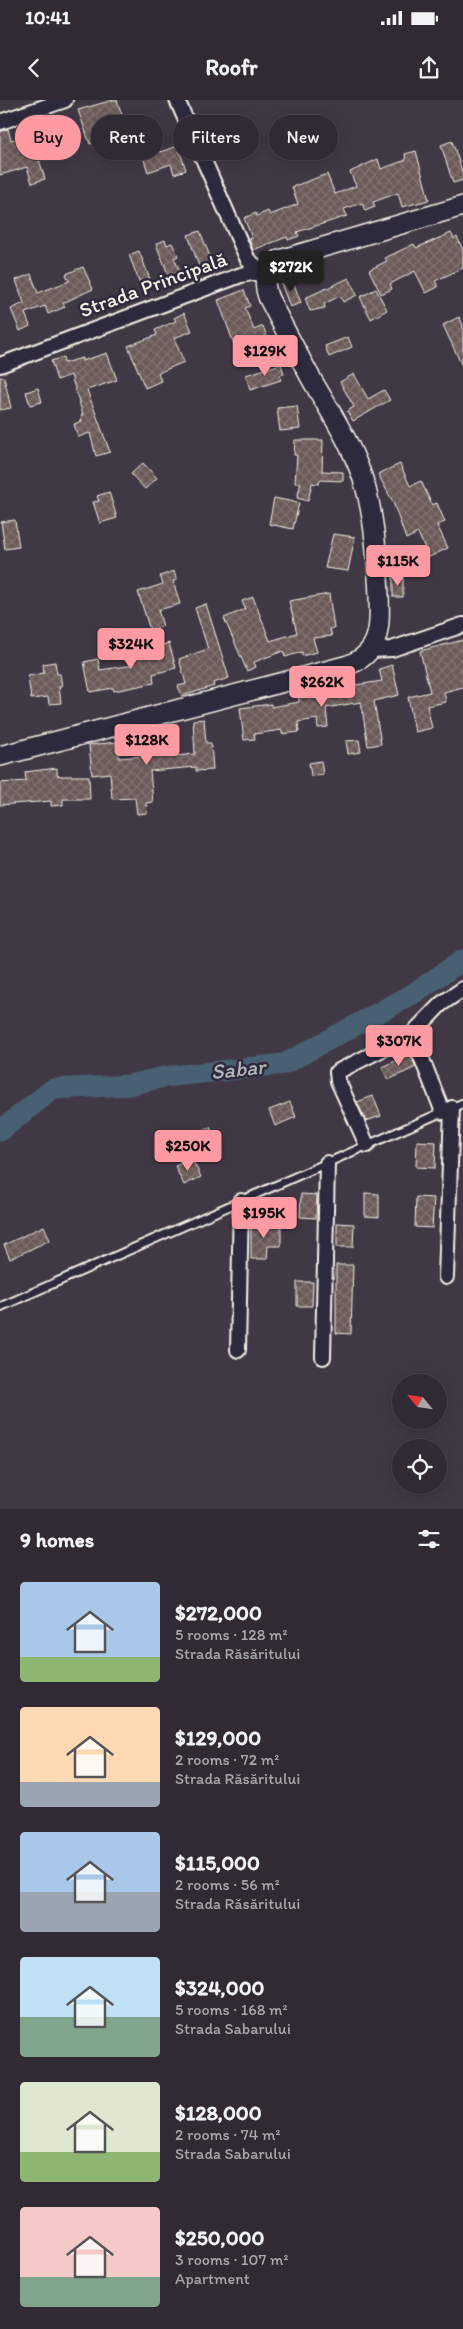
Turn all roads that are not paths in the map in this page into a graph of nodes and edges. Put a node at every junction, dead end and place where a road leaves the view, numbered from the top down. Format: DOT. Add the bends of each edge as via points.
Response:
graph roads {
  1 [pos="65,100"];
  2 [pos="177,100"];
  3 [pos="0,122"];
  4 [pos="463,206"];
  5 [pos="266,274"];
  6 [pos="0,365"];
  7 [pos="463,625"];
  8 [pos="371,650"];
  9 [pos="0,756"];
  10 [pos="463,989"];
  11 [pos="412,1034"];
  12 [pos="453,1108"];
  13 [pos="367,1145"];
  14 [pos="327,1163"];
  15 [pos="241,1201"];
  16 [pos="446,1277"];
  17 [pos="0,1307"];
  18 [pos="238,1350"];
  19 [pos="323,1357"];
  1 -- 3 [label="street"];
  2 -- 5 [label="street" via="248,260"];
  4 -- 5 [label="main road" via="279,260"];
  5 -- 6 [label="street, Strada Principală" via="241,275"];
  5 -- 8 [label="main road" via="264,284 269,299 348,442 366,488 374,531 379,606 378,633"];
  7 -- 8 [label="street" via="392,648"];
  8 -- 9 [label="main road" via="362,659 345,666"];
  10 -- 11 [label="street" via="442,1004"];
  11 -- 12 [label="street"];
  11 -- 13 [label="street" via="338,1072 338,1081"];
  12 -- 13 [label="lane"];
  12 -- 16 [label="street"];
  13 -- 14 [label="lane"];
  14 -- 15 [label="lane"];
  14 -- 19 [label="street"];
  15 -- 17 [label="lane"];
  15 -- 18 [label="street"];
}
